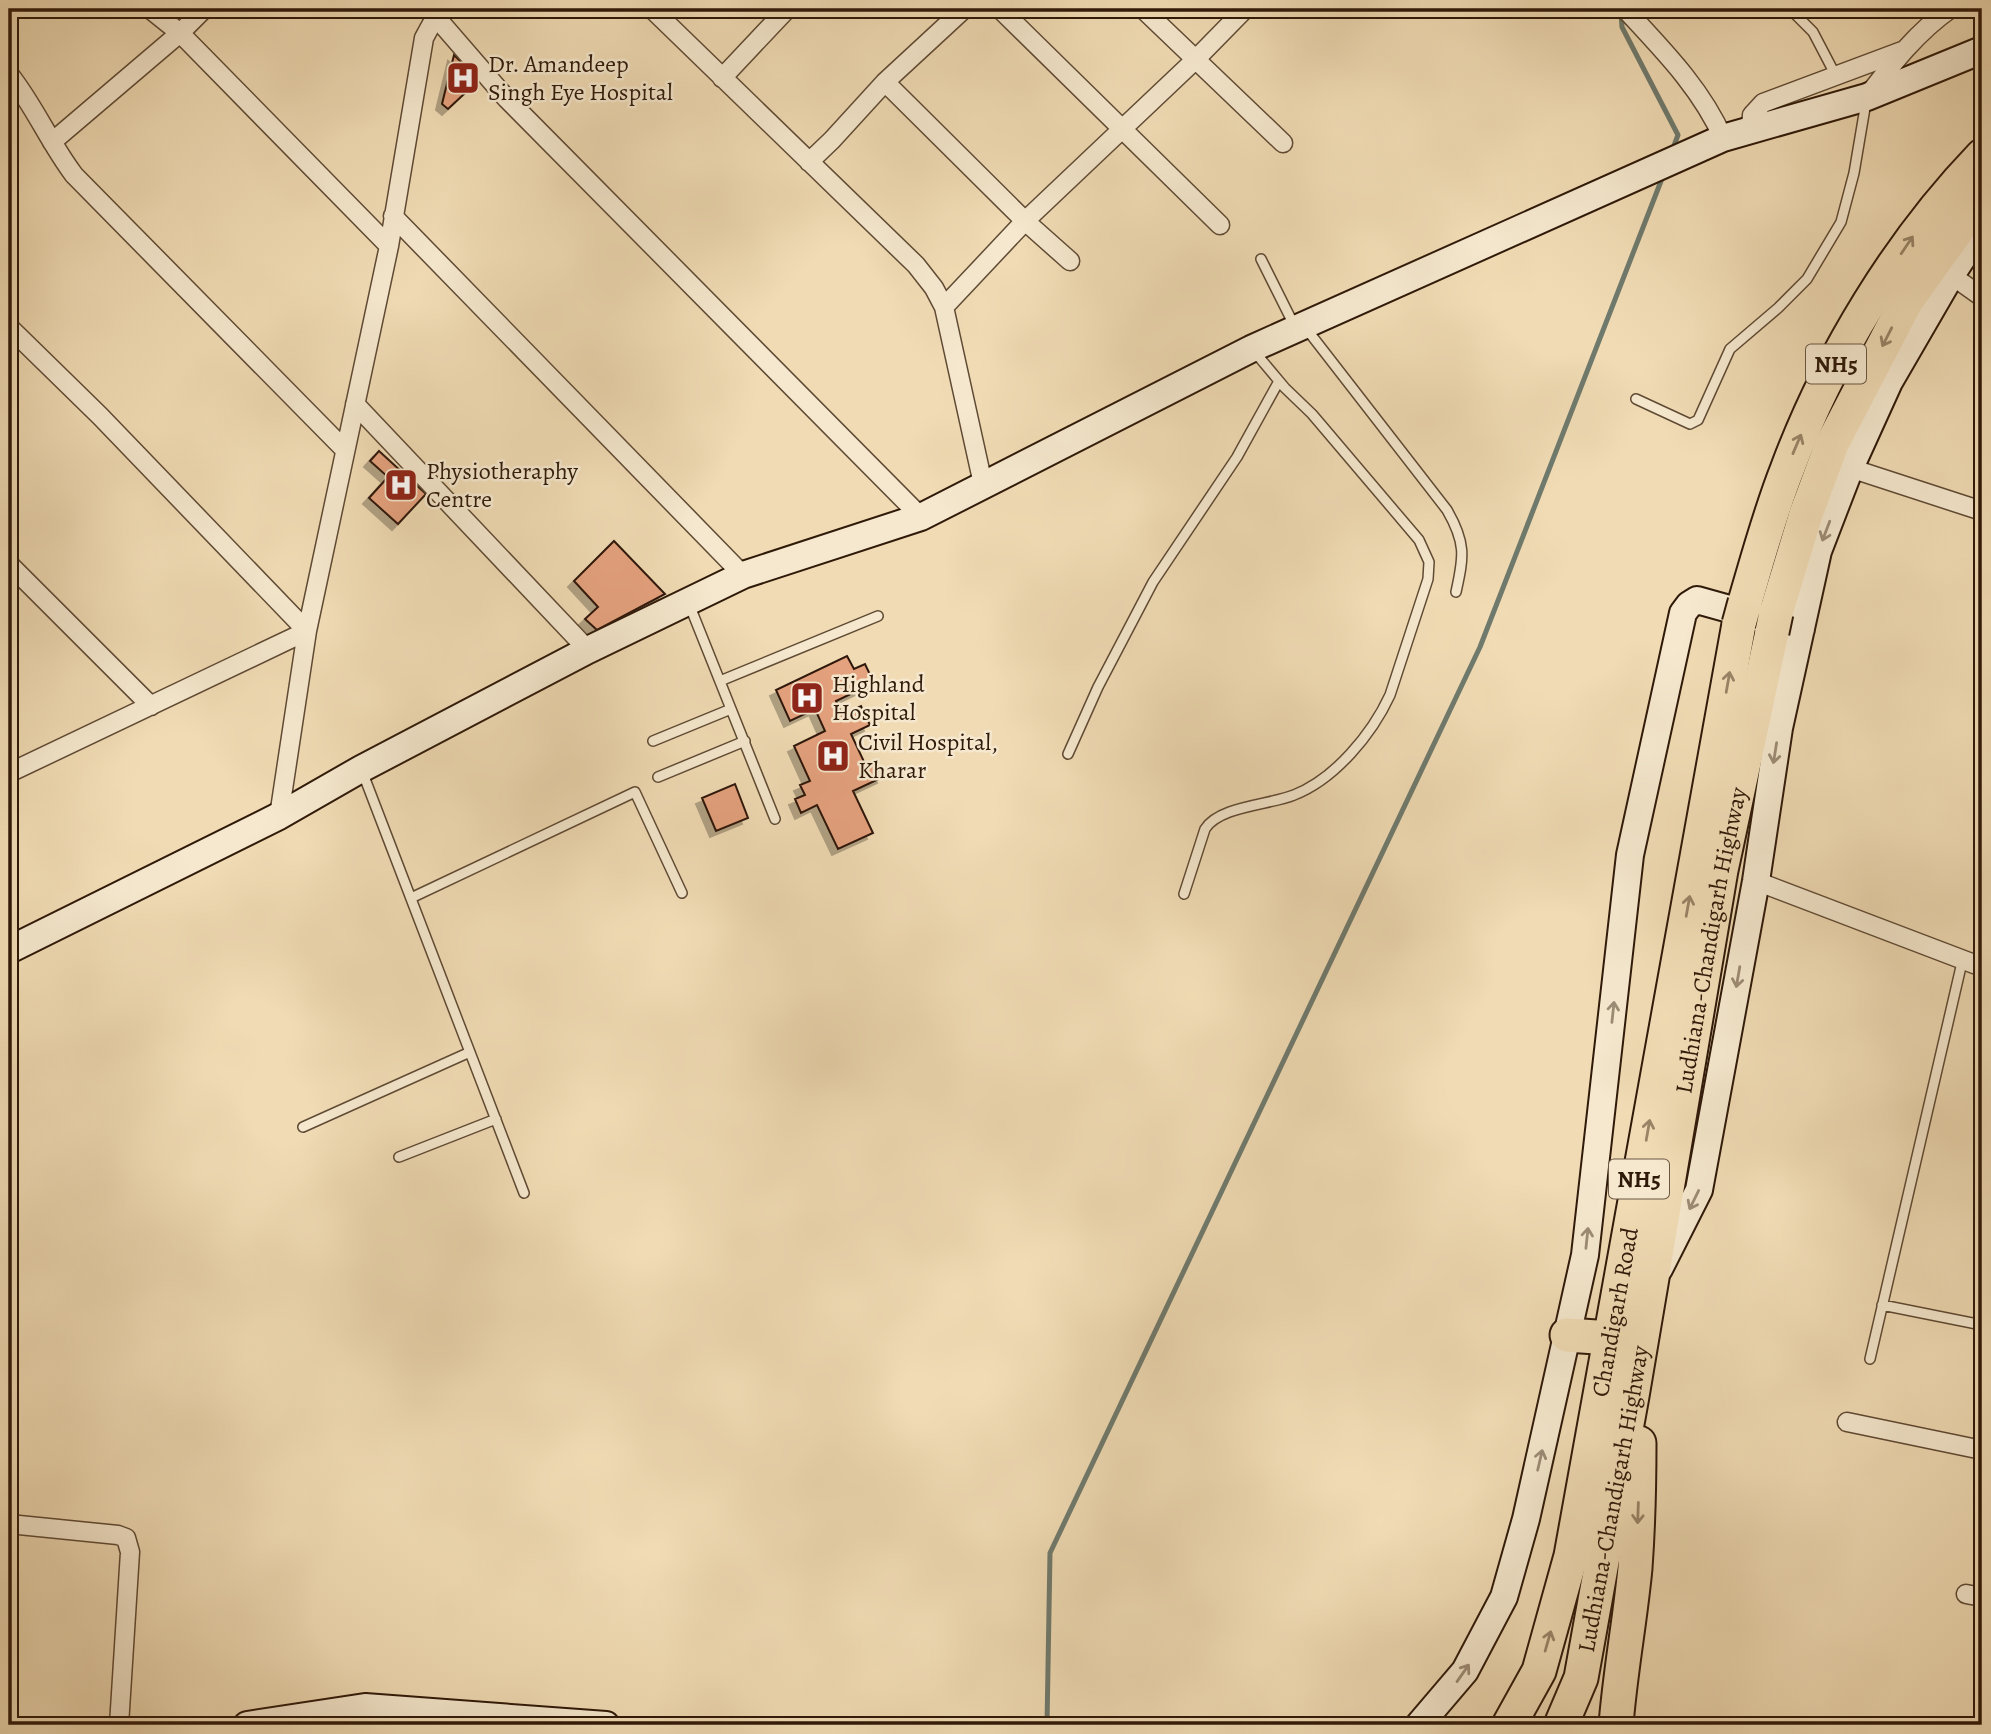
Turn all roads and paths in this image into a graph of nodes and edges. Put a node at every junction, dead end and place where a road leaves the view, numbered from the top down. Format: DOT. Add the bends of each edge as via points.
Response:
graph roads {
  1 [pos="150,9"];
  2 [pos="204,9"];
  3 [pos="652,9"];
  4 [pos="787,9"];
  5 [pos="964,9"];
  6 [pos="1000,9"];
  7 [pos="1143,9"];
  8 [pos="1245,9"];
  9 [pos="1625,9"];
  10 [pos="1790,9"];
  11 [pos="1950,9"];
  12 [pos="436,11"];
  13 [pos="180,33"];
  14 [pos="1982,50"];
  15 [pos="1902,51"];
  16 [pos="1195,60"];
  17 [pos="9,74"];
  18 [pos="1836,76"];
  19 [pos="722,78"];
  20 [pos="885,82"];
  21 [pos="1867,97"];
  22 [pos="1121,128"];
  23 [pos="1751,130"];
  24 [pos="1723,138"];
  25 [pos="52,142"];
  26 [pos="1283,143"];
  27 [pos="1982,156"];
  28 [pos="809,162"];
  29 [pos="1982,201"];
  30 [pos="393,216"];
  31 [pos="1025,221"];
  32 [pos="1220,225"];
  33 [pos="1980,235"];
  34 [pos="389,246"];
  35 [pos="1261,259"];
  36 [pos="1070,261"];
  37 [pos="1951,275"];
  38 [pos="1982,297"];
  39 [pos="944,307"];
  40 [pos="9,327"];
  41 [pos="1300,327"];
  42 [pos="1251,349"];
  43 [pos="1279,381"];
  44 [pos="1636,399"];
  45 [pos="355,404"];
  46 [pos="345,450"];
  47 [pos="1850,468"];
  48 [pos="983,484"];
  49 [pos="1982,511"];
  50 [pos="921,517"];
  51 [pos="9,564"];
  52 [pos="743,575"];
  53 [pos="1456,592"];
  54 [pos="689,602"];
  55 [pos="878,616"];
  56 [pos="1783,625"];
  57 [pos="307,631"];
  58 [pos="587,650"];
  59 [pos="720,681"];
  60 [pos="150,706"];
  61 [pos="730,709"];
  62 [pos="653,741"];
  63 [pos="745,741"];
  64 [pos="1068,754"];
  65 [pos="13,765"];
  66 [pos="361,769"];
  67 [pos="658,777"];
  68 [pos="279,816"];
  69 [pos="775,819"];
  70 [pos="1756,881"];
  71 [pos="682,892"];
  72 [pos="1184,894"];
  73 [pos="411,898"];
  74 [pos="9,950"];
  75 [pos="1963,958"];
  76 [pos="1982,967"];
  77 [pos="470,1052"];
  78 [pos="496,1119"];
  79 [pos="303,1127"];
  80 [pos="399,1157"];
  81 [pos="524,1192"];
  82 [pos="1651,1286"];
  83 [pos="1882,1306"];
  84 [pos="1982,1325"];
  85 [pos="1567,1335"];
  86 [pos="1611,1338"];
  87 [pos="1870,1359"];
  88 [pos="1632,1396"];
  89 [pos="1847,1422"];
  90 [pos="1982,1450"];
  91 [pos="9,1524"];
  92 [pos="119,1725"];
  93 [pos="247,1725"];
  94 [pos="606,1725"];
  95 [pos="1419,1725"];
  96 [pos="1509,1725"];
  97 [pos="1561,1725"];
  98 [pos="1616,1725"];
  1 -- 13 [label="street"];
  2 -- 13 [label="street"];
  3 -- 19 [label="street"];
  4 -- 19 [label="street"];
  5 -- 20 [label="street"];
  6 -- 22 [label="street"];
  7 -- 16 [label="street"];
  8 -- 16 [label="street"];
  9 -- 24 [label="street" via="1699,94"];
  10 -- 18 [label="lane" via="1812,32"];
  11 -- 15 [label="street"];
  12 -- 30 [label="street" via="424,38"];
  12 -- 50 [label="street" via="507,99"];
  13 -- 25 [label="street"];
  13 -- 34 [label="street"];
  14 -- 21 [label="street"];
  15 -- 18 [label="street"];
  15 -- 21 [label="street"];
  16 -- 22 [label="street"];
  16 -- 26 [label="street"];
  17 -- 25 [label="street"];
  18 -- 23 [label="street" via="1763,103 1752,115"];
  19 -- 28 [label="street"];
  20 -- 28 [label="street"];
  20 -- 31 [label="street"];
  21 -- 23 [label="street"];
  21 -- 44 [label="lane" via="1841,222 1807,279 1730,349 1698,420 1690,424"];
  22 -- 31 [label="street"];
  22 -- 32 [label="street"];
  23 -- 24 [label="street"];
  24 -- 41 [label="street"];
  25 -- 46 [label="street" via="74,174"];
  86 -- 27 [label="highway, Chandigarh Road / NH5, one-way" via="1742,613 1787,469 1819,392 1883,281 1949,191"];
  28 -- 39 [label="street" via="916,265"];
  29 -- 56 [label="highway, Ludhiana-Chandigarh Highway / NH5, one-way" via="1907,300 1832,444 1806,513"];
  30 -- 34 [label="street"];
  30 -- 52 [label="street"];
  31 -- 36 [label="street"];
  31 -- 39 [label="street"];
  33 -- 37 [label="street"];
  34 -- 45 [label="street"];
  35 -- 41 [label="lane"];
  37 -- 38 [label="street"];
  37 -- 47 [label="street" via="1889,382"];
  39 -- 48 [label="street"];
  40 -- 57 [label="street"];
  41 -- 42 [label="street"];
  41 -- 53 [label="lane" via="1457,526 1464,550"];
  42 -- 43 [label="lane"];
  42 -- 48 [label="street"];
  43 -- 64 [label="lane" via="1237,457 1153,582"];
  43 -- 72 [label="lane" via="1419,540 1429,562 1428,579 1390,695 1361,743 1306,790 1210,821"];
  45 -- 46 [label="street"];
  45 -- 58 [label="street"];
  46 -- 57 [label="street"];
  47 -- 49 [label="street"];
  47 -- 56 [label="street, one-way"];
  48 -- 50 [label="street"];
  50 -- 52 [label="street"];
  51 -- 60 [label="street"];
  52 -- 54 [label="street"];
  54 -- 58 [label="street"];
  54 -- 59 [label="lane"];
  55 -- 59 [label="lane"];
  56 -- 70 [label="street, one-way" via="1779,728"];
  56 -- 82 [label="highway, Ludhiana-Chandigarh Highway / NH5" via="1721,870"];
  85 -- 56 [label="street, one-way" via="1585,1255 1630,855 1683,613 1697,600"];
  57 -- 60 [label="street"];
  57 -- 68 [label="street"];
  58 -- 66 [label="street"];
  59 -- 61 [label="lane"];
  60 -- 65 [label="street"];
  61 -- 62 [label="lane"];
  61 -- 63 [label="lane"];
  63 -- 67 [label="lane"];
  63 -- 69 [label="lane"];
  66 -- 68 [label="street"];
  66 -- 73 [label="lane"];
  68 -- 74 [label="street"];
  70 -- 75 [label="street"];
  70 -- 82 [label="street, one-way" via="1699,1190"];
  71 -- 73 [label="lane" via="635,792"];
  73 -- 77 [label="lane"];
  75 -- 76 [label="street"];
  75 -- 83 [label="lane"];
  77 -- 78 [label="lane"];
  77 -- 79 [label="lane"];
  78 -- 80 [label="lane"];
  78 -- 81 [label="lane"];
  82 -- 88 [label="highway, Ludhiana-Chandigarh Highway / NH5"];
  83 -- 84 [label="lane"];
  83 -- 87 [label="lane"];
  85 -- 86 [label="highway"];
  95 -- 85 [label="street, one-way" via="1465,1671 1504,1597 1527,1519"];
  96 -- 86 [label="highway, Chandigarh Road / NH5, one-way" via="1539,1671 1572,1556"];
  88 -- 97 [label="highway, Ludhiana-Chandigarh Highway / NH5" via="1581,1678"];
  88 -- 98 [label="highway, one-way" via="1639,1439 1639,1509"];
  89 -- 90 [label="street"];
  91 -- 92 [label="street" via="126,1538 130,1552"];
  93 -- 94 [label="street" via="365,1707"];
}
